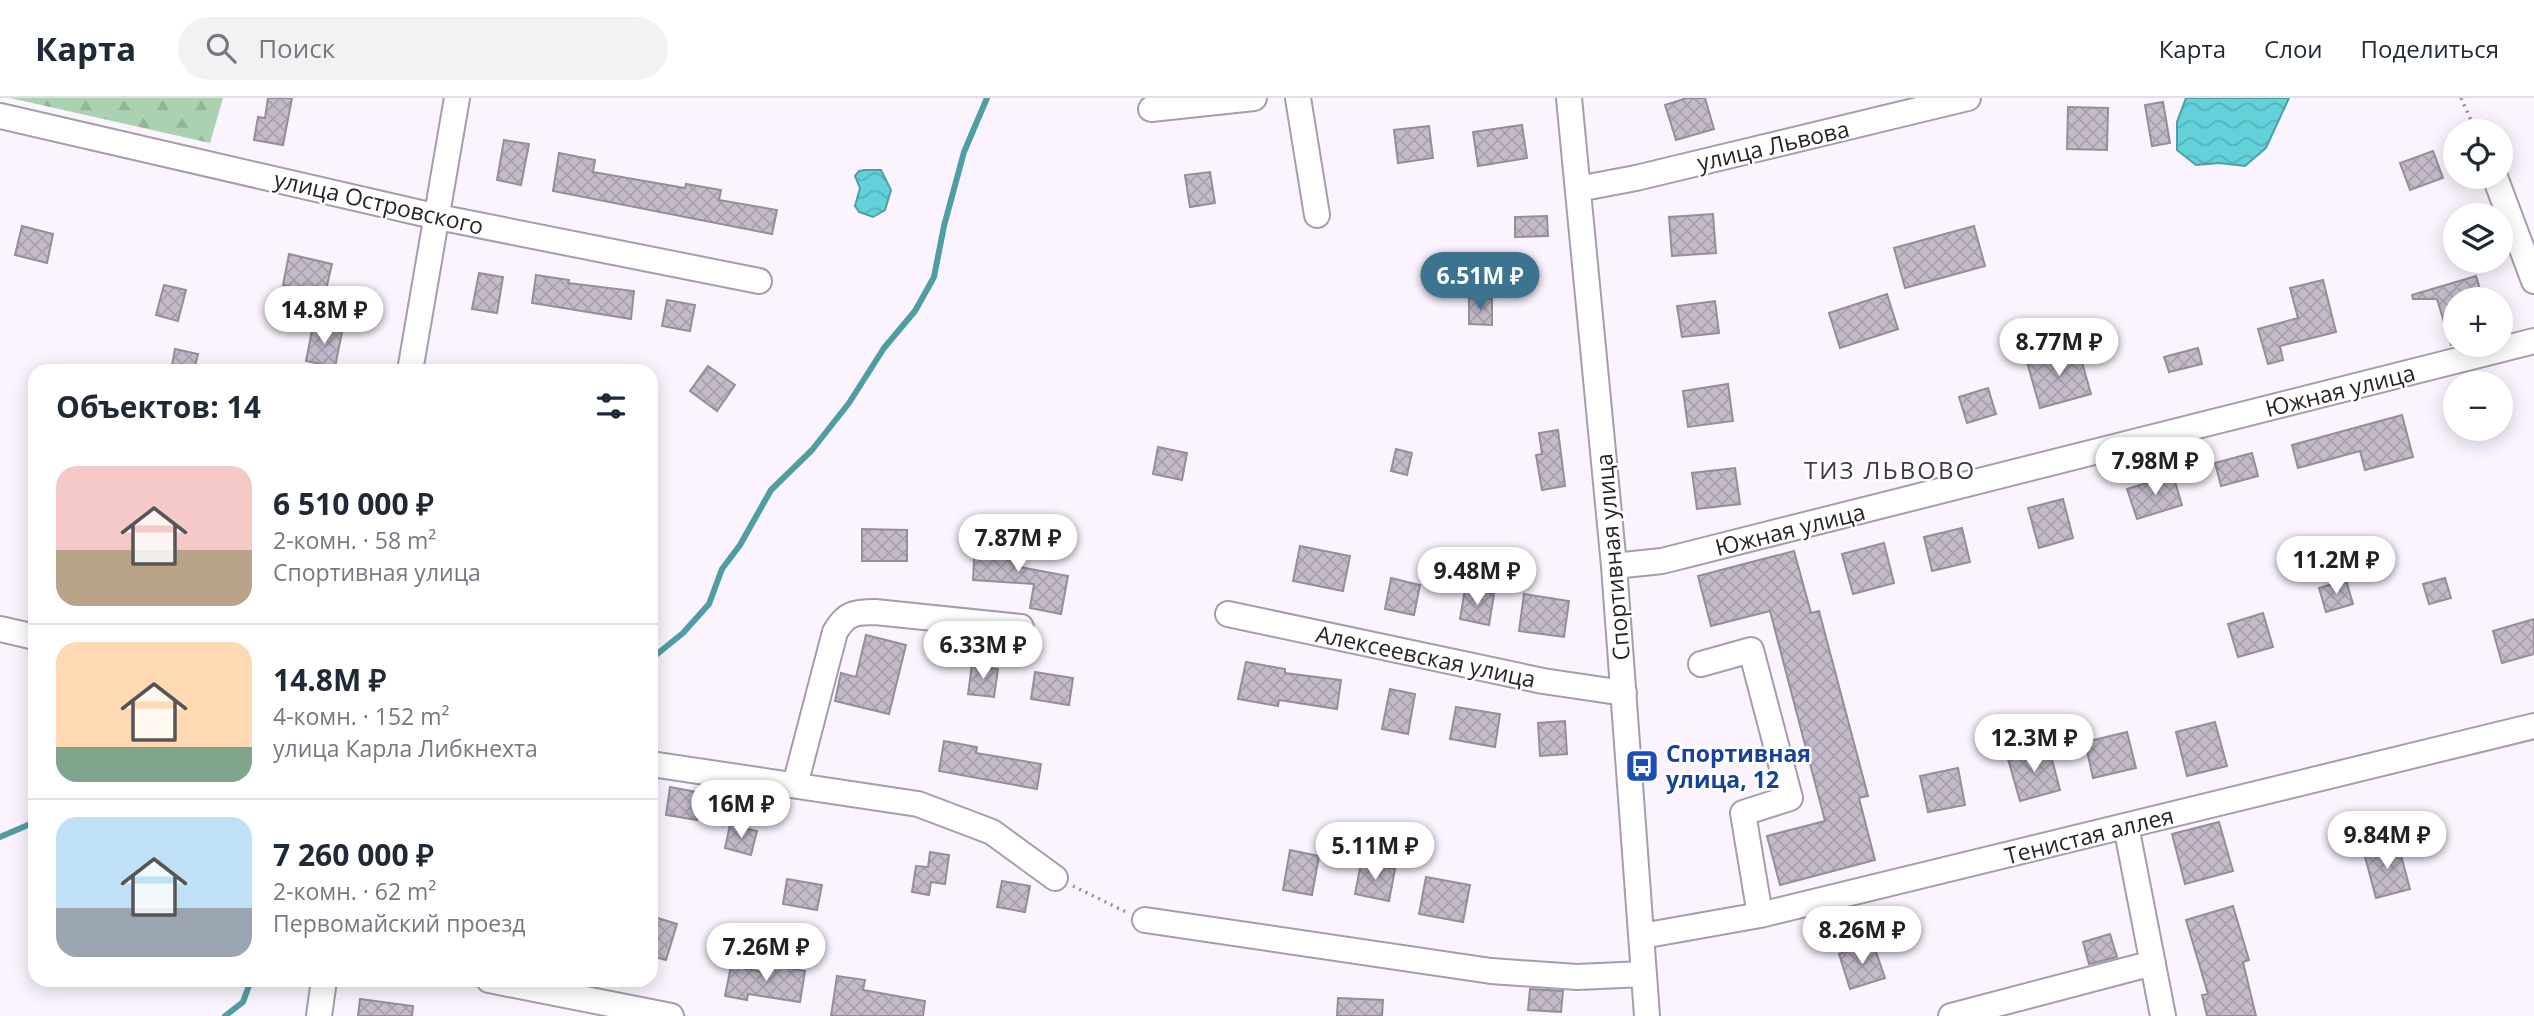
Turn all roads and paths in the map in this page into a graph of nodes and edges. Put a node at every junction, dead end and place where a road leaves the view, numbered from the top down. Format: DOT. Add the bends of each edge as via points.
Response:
graph roads {
  1 [pos="457,98"];
  2 [pos="1254,98"];
  3 [pos="1298,98"];
  4 [pos="1569,98"];
  5 [pos="1968,98"];
  6 [pos="2461,98"];
  7 [pos="1151,109"];
  8 [pos="0,116"];
  9 [pos="2471,119"];
  10 [pos="1578,189"];
  11 [pos="2500,189"];
  12 [pos="1317,215"];
  13 [pos="438,217"];
  14 [pos="759,281"];
  15 [pos="2534,281"];
  16 [pos="2534,341"];
  17 [pos="412,364"];
  18 [pos="1614,566"];
  19 [pos="1228,614"];
  20 [pos="1021,627"];
  21 [pos="0,629"];
  22 [pos="28,635"];
  23 [pos="1701,664"];
  24 [pos="1624,693"];
  25 [pos="2534,726"];
  26 [pos="658,765"];
  27 [pos="795,785"];
  28 [pos="2126,826"];
  29 [pos="1055,878"];
  30 [pos="1760,915"];
  31 [pos="1145,920"];
  32 [pos="1642,936"];
  33 [pos="2153,963"];
  34 [pos="1644,974"];
  35 [pos="323,987"];
  36 [pos="524,987"];
  37 [pos="319,1016"];
  38 [pos="671,1016"];
  39 [pos="1647,1016"];
  40 [pos="1951,1016"];
  41 [pos="2163,1016"];
  1 -- 13 [label="street"];
  2 -- 7 [label="street"];
  3 -- 12 [label="street"];
  4 -- 10 [label="street, Спортивная улица"];
  5 -- 10 [label="street, улица Львова"];
  6 -- 9 [label="path"];
  8 -- 13 [label="street, улица Островского"];
  10 -- 18 [label="street, Спортивная улица"];
  11 -- 15 [label="street"];
  13 -- 14 [label="street, улица Островского"];
  13 -- 17 [label="street"];
  16 -- 18 [label="street, Южная улица" via="1662,561"];
  18 -- 24 [label="street, Спортивная улица"];
  19 -- 24 [label="street, Алексеевская улица" via="1543,681"];
  20 -- 27 [label="street" via="875,612 854,612 843,619 835,632"];
  21 -- 22 [label="street"];
  23 -- 30 [label="street" via="1751,650 1790,798 1743,813"];
  24 -- 32 [label="street, Спортивная улица"];
  25 -- 28 [label="street, Тенистая аллея"];
  26 -- 27 [label="street"];
  27 -- 29 [label="street" via="899,800 957,817 992,832"];
  28 -- 30 [label="street, Тенистая аллея"];
  28 -- 33 [label="street"];
  29 -- 31 [label="path"];
  30 -- 32 [label="street, Тенистая аллея"];
  31 -- 34 [label="street" via="1502,972 1577,977"];
  32 -- 34 [label="street, Спортивная улица"];
  33 -- 40 [label="street"];
  33 -- 41 [label="street"];
  34 -- 39 [label="street, Спортивная улица"];
  35 -- 37 [label="street"];
  36 -- 38 [label="street"];
}
